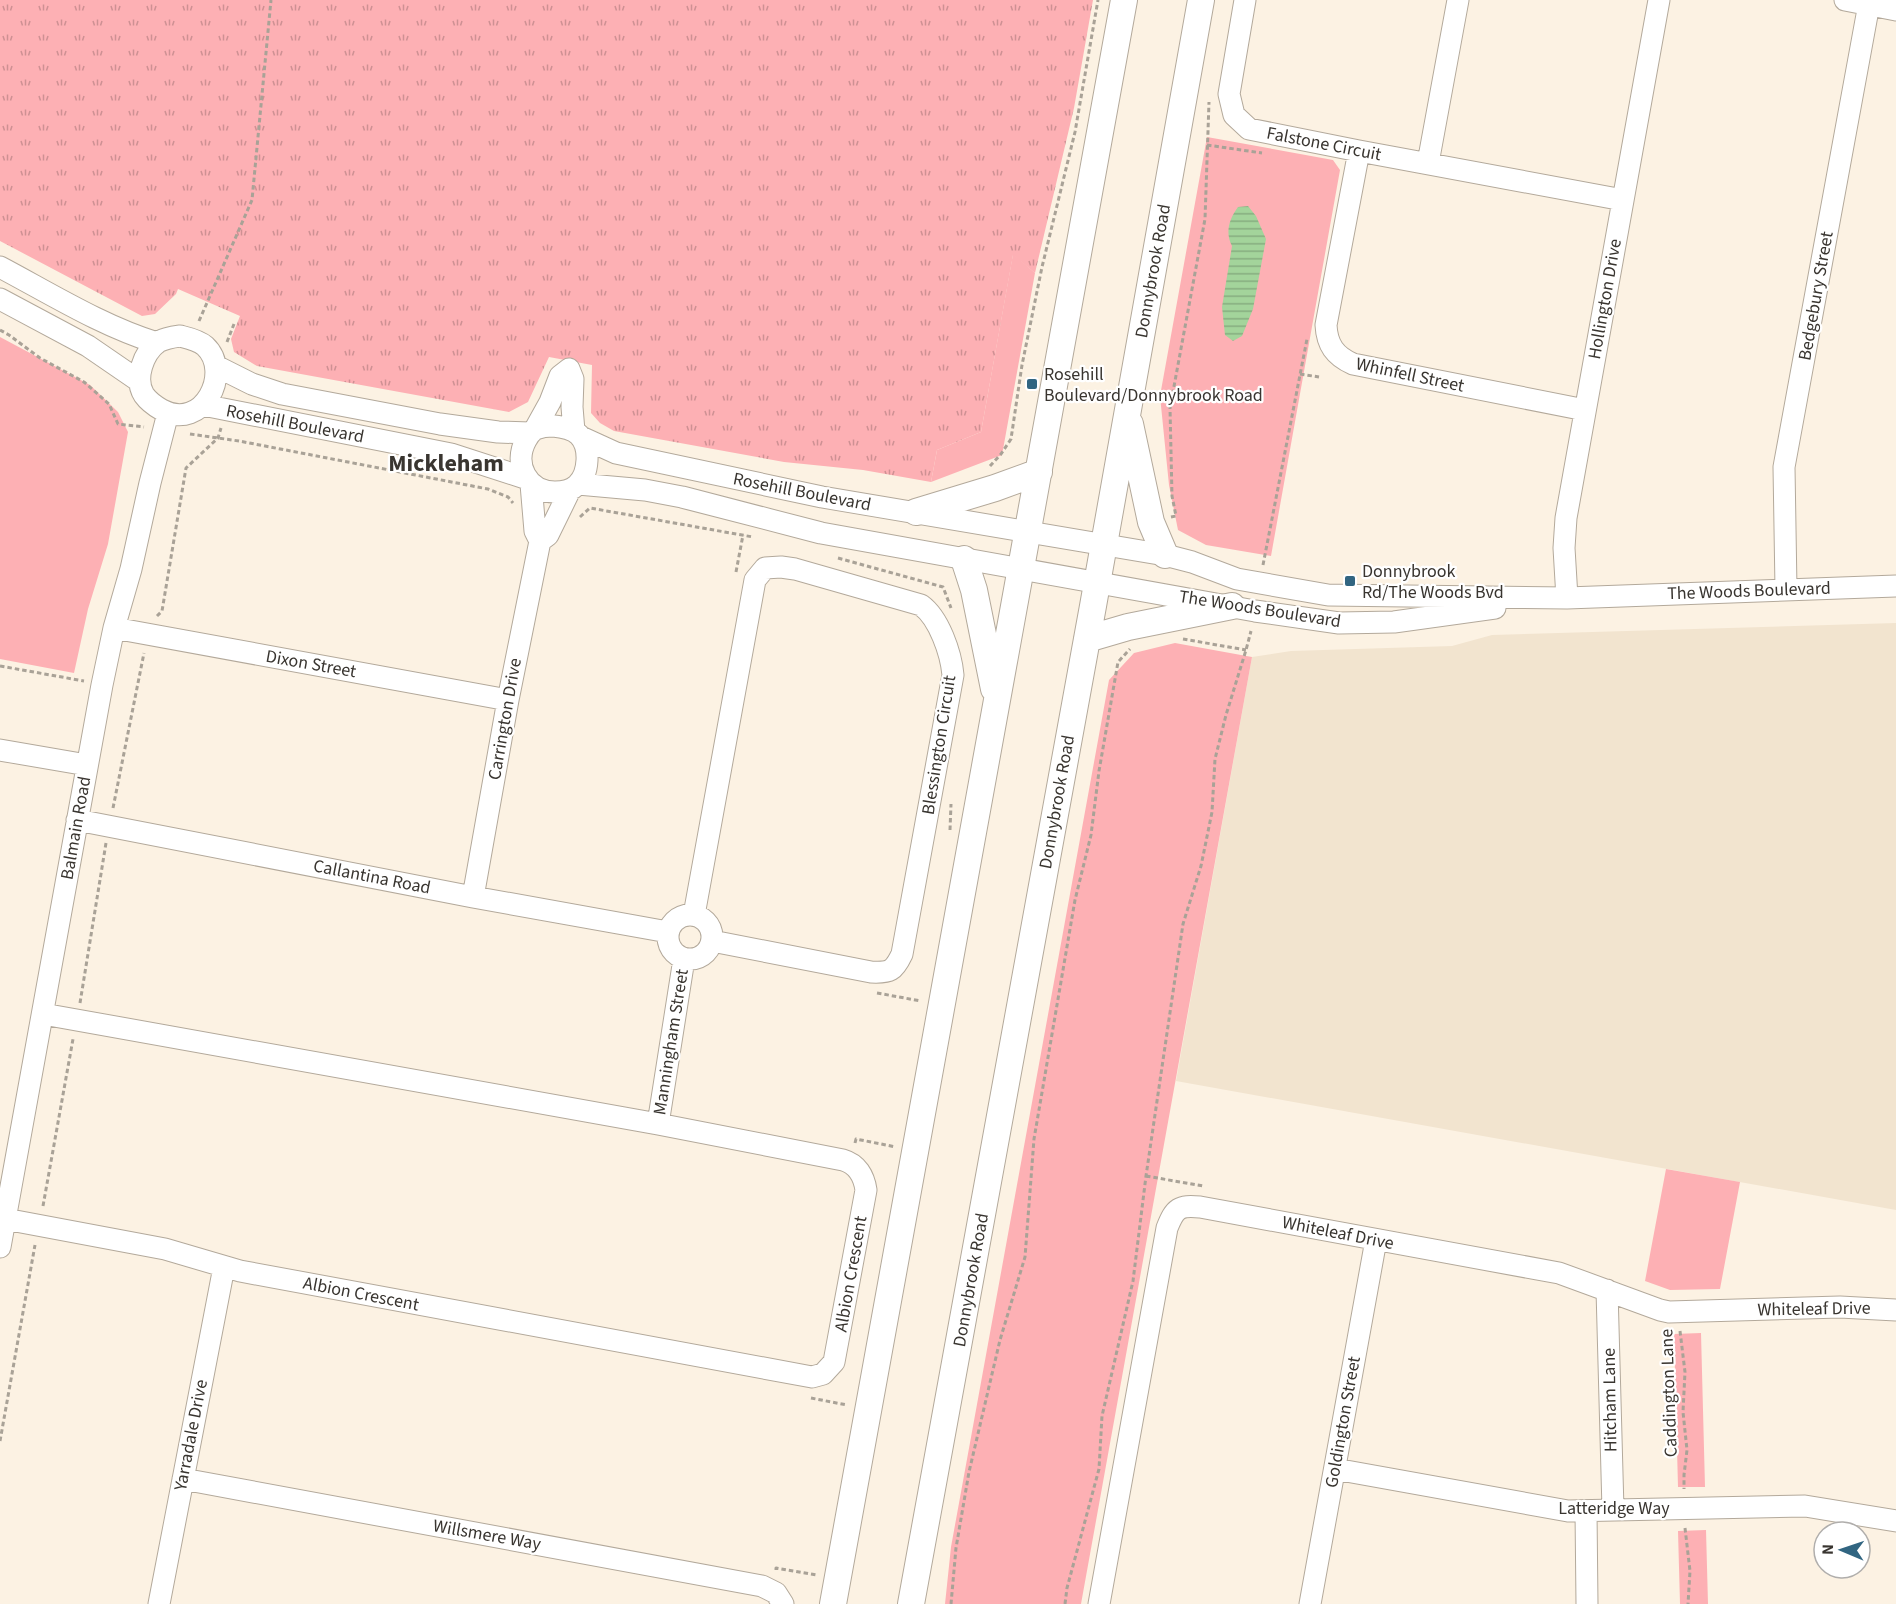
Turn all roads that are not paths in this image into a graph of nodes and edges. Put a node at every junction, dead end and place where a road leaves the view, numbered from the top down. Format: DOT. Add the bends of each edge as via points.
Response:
graph roads {
  1 [pos="1124,0"];
  2 [pos="1202,0"];
  3 [pos="1245,0"];
  4 [pos="1458,0"];
  5 [pos="1659,0"];
  6 [pos="1845,0"];
  7 [pos="1869,4"];
  8 [pos="1896,10"];
  9 [pos="1359,151"];
  10 [pos="1428,163"];
  11 [pos="1623,200"];
  12 [pos="0,267"];
  13 [pos="0,299"];
  14 [pos="157,343"];
  15 [pos="216,366"];
  16 [pos="139,381"];
  17 [pos="203,405"];
  18 [pos="1586,410"];
  19 [pos="1127,412"];
  20 [pos="166,422"];
  21 [pos="533,431"];
  22 [pos="577,434"];
  23 [pos="1039,472"];
  24 [pos="528,481"];
  25 [pos="574,487"];
  26 [pos="916,512"];
  27 [pos="1028,531"];
  28 [pos="540,541"];
  29 [pos="1104,545"];
  30 [pos="1165,555"];
  31 [pos="964,559"];
  32 [pos="1021,568"];
  33 [pos="1098,582"];
  34 [pos="1896,586"];
  35 [pos="1786,589"];
  36 [pos="1567,598"];
  37 [pos="1243,609"];
  38 [pos="114,628"];
  39 [pos="1087,639"];
  40 [pos="508,700"];
  41 [pos="997,704"];
  42 [pos="0,750"];
  43 [pos="87,765"];
  44 [pos="77,820"];
  45 [pos="473,897"];
  46 [pos="694,915"];
  47 [pos="668,932"];
  48 [pos="712,941"];
  49 [pos="684,959"];
  50 [pos="43,1014"];
  51 [pos="658,1124"];
  52 [pos="6,1219"];
  53 [pos="1376,1240"];
  54 [pos="0,1247"];
  55 [pos="224,1267"];
  56 [pos="1607,1290"];
  57 [pos="1896,1310"];
  58 [pos="1335,1469"];
  59 [pos="183,1479"];
  60 [pos="1586,1510"];
  61 [pos="1613,1510"];
  62 [pos="1896,1521"];
  63 [pos="778,1597"];
  64 [pos="159,1604"];
  65 [pos="833,1604"];
  66 [pos="911,1604"];
  67 [pos="1099,1604"];
  68 [pos="1310,1604"];
  69 [pos="1587,1604"];
  1 -- 23 [label="main road"];
  2 -- 19 [label="main road, Donnybrook Road"];
  3 -- 9 [label="street, Falstone Circuit" via="1229,94 1234,115 1260,132"];
  4 -- 10 [label="street"];
  5 -- 11 [label="street, Hollington Drive"];
  6 -- 7 [label="street"];
  7 -- 8 [label="street"];
  7 -- 35 [label="street, Bedgebury Street" via="1784,467"];
  9 -- 10 [label="street, Falstone Circuit"];
  9 -- 18 [label="street, Whinfell Street" via="1326,325 1334,351 1353,364"];
  10 -- 11 [label="street, Falstone Circuit"];
  11 -- 18 [label="street, Hollington Drive"];
  12 -- 14 [label="street" via="89,314"];
  13 -- 16 [label="street" via="88,346"];
  14 -- 15 [label="street" via="168,337 192,339 204,345"];
  14 -- 16 [label="street" via="142,364"];
  15 -- 17 [label="street" via="211,395"];
  15 -- 21 [label="street, Rosehill Boulevard" via="282,394 440,424 498,432"];
  16 -- 20 [label="street"];
  17 -- 20 [label="street"];
  17 -- 24 [label="street, Rosehill Boulevard" via="451,454"];
  18 -- 36 [label="street, Hollington Drive" via="1566,518"];
  19 -- 29 [label="main road, Donnybrook Road"];
  19 -- 30 [label="main road" via="1151,522"];
  20 -- 38 [label="street, Balmain Road"];
  21 -- 22 [label="street" via="553,426"];
  21 -- 22 [label="street" via="560,376 569,369"];
  21 -- 24 [label="street" via="525,442 521,462"];
  22 -- 25 [label="street" via="587,459 586,469"];
  22 -- 26 [label="street, Rosehill Boulevard" via="616,453 662,464"];
  23 -- 26 [label="main road"];
  23 -- 27 [label="main road"];
  24 -- 25 [label="street" via="548,491"];
  24 -- 28 [label="street, Carrington Drive"];
  25 -- 28 [label="street, Carrington Drive" via="548,535"];
  25 -- 31 [label="street, Rosehill Boulevard" via="645,489 821,532"];
  26 -- 27 [label="street, Rosehill Boulevard"];
  27 -- 29 [label="street, Rosehill Boulevard"];
  27 -- 32 [label="main road"];
  28 -- 40 [label="street, Carrington Drive"];
  29 -- 30 [label="street, The Woods Boulevard"];
  29 -- 33 [label="main road, Donnybrook Road"];
  30 -- 36 [label="street, The Woods Boulevard" via="1237,579 1328,595"];
  31 -- 32 [label="street, Rosehill Boulevard"];
  31 -- 41 [label="main road"];
  32 -- 33 [label="street, The Woods Boulevard"];
  32 -- 41 [label="main road"];
  33 -- 37 [label="street, The Woods Boulevard"];
  33 -- 39 [label="main road, Donnybrook Road"];
  34 -- 35 [label="street, The Woods Boulevard"];
  35 -- 36 [label="street, The Woods Boulevard"];
  36 -- 37 [label="street, The Woods Boulevard" via="1394,622 1339,623"];
  37 -- 39 [label="main road" via="1128,627"];
  38 -- 40 [label="street, Dixon Street"];
  38 -- 43 [label="street, Balmain Road"];
  39 -- 66 [label="main road, Donnybrook Road"];
  40 -- 45 [label="street, Carrington Drive"];
  41 -- 65 [label="main road"];
  42 -- 43 [label="street"];
  43 -- 44 [label="street, Balmain Road"];
  44 -- 45 [label="street, Callantina Road"];
  44 -- 50 [label="street, Balmain Road"];
  45 -- 47 [label="street, Callantina Road"];
  46 -- 47 [label="street" via="679,918"];
  46 -- 48 [label="street" via="710,926"];
  46 -- 48 [label="street, Blessington Circuit" via="755,580 760,573 770,567 795,569 928,609 950,657 953,675 902,954 897,964 883,973 871,972"];
  47 -- 49 [label="street" via="671,949"];
  48 -- 49 [label="street" via="705,954"];
  49 -- 51 [label="street, Manningham Street"];
  50 -- 51 [label="street"];
  50 -- 52 [label="street, Balmain Road"];
  51 -- 55 [label="street, Albion Crescent" via="851,1162 862,1174 866,1190 836,1355 827,1371 812,1377"];
  52 -- 54 [label="street, Balmain Road"];
  52 -- 55 [label="street, Albion Crescent" via="165,1249"];
  53 -- 56 [label="street, Whiteleaf Drive" via="1559,1273"];
  53 -- 58 [label="street, Goldington Street"];
  53 -- 67 [label="street, Whiteleaf Drive" via="1200,1207 1179,1208 1172,1215"];
  55 -- 59 [label="street, Yarradale Drive"];
  56 -- 57 [label="street, Whiteleaf Drive" via="1660,1310 1680,1312"];
  56 -- 61 [label="street, Hitcham Lane"];
  58 -- 60 [label="street, Latteridge Way" via="1551,1508"];
  58 -- 68 [label="street, Goldington Street"];
  59 -- 63 [label="street, Willsmere Way" via="762,1586"];
  59 -- 64 [label="street, Yarradale Drive"];
  60 -- 61 [label="street, Latteridge Way"];
  60 -- 69 [label="street"];
  61 -- 62 [label="street, Latteridge Way" via="1805,1506"];
}
